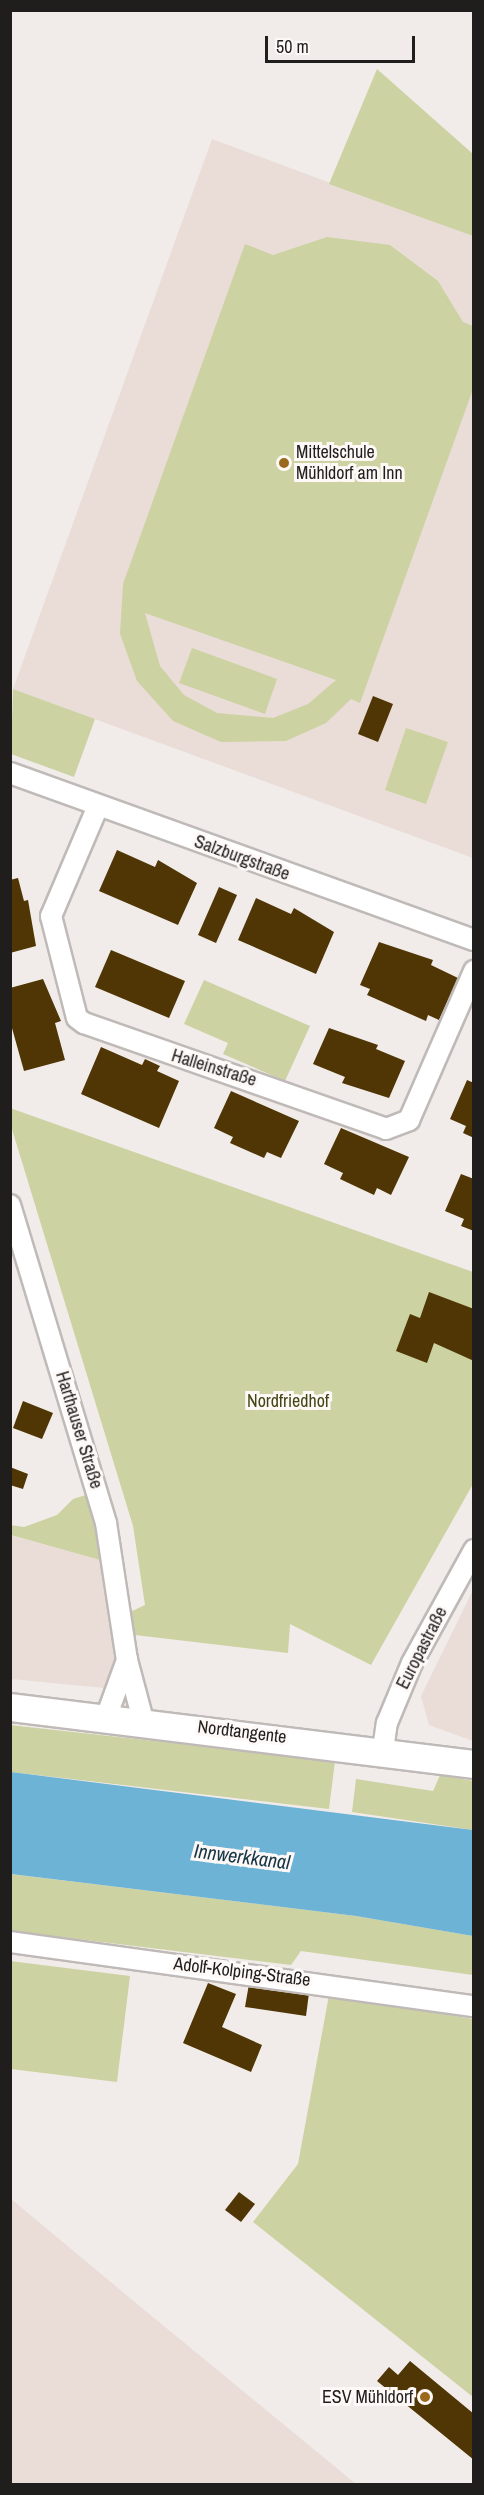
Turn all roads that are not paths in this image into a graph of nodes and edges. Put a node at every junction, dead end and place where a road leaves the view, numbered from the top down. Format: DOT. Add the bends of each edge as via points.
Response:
graph roads {
  1 [pos="10,773"];
  2 [pos="98,807"];
  3 [pos="474,940"];
  4 [pos="474,970"];
  5 [pos="10,1205"];
  6 [pos="474,1550"];
  7 [pos="127,1660"];
  8 [pos="10,1707"];
  9 [pos="107,1715"];
  10 [pos="143,1720"];
  11 [pos="383,1750"];
  12 [pos="474,1764"];
  13 [pos="10,1942"];
  14 [pos="474,2006"];
  1 -- 2 [label="street, Salzburgstraße"];
  2 -- 3 [label="street, Salzburgstraße"];
  2 -- 4 [label="street, Halleinstraße" via="51,916 77,1018 84,1023 393,1128 409,1120"];
  5 -- 7 [label="street, Harthauser Straße" via="106,1523"];
  6 -- 11 [label="street, Europastraße" via="412,1663 387,1723"];
  7 -- 9 [label="street, Harthauser Straße"];
  7 -- 10 [label="street, Harthauser Straße"];
  8 -- 9 [label="main road, Nordtangente"];
  9 -- 10 [label="main road, Nordtangente"];
  10 -- 11 [label="main road, Nordtangente"];
  11 -- 12 [label="main road, Nordtangente"];
  13 -- 14 [label="street, Adolf-Kolping-Straße"];
}
